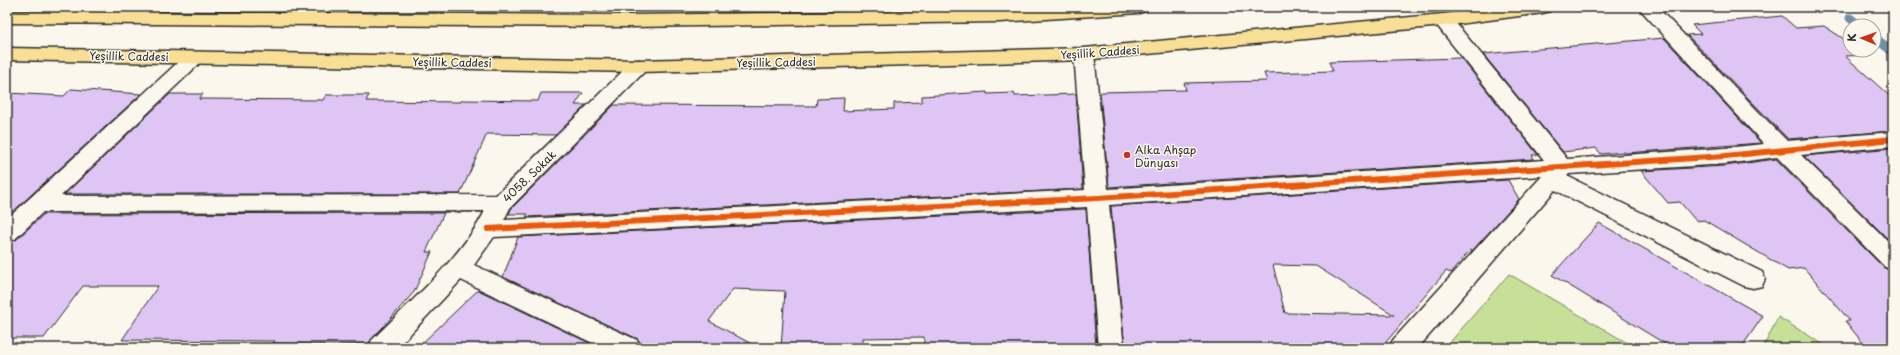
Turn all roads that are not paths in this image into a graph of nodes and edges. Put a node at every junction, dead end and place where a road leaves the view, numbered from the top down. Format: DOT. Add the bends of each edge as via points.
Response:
graph roads {
  1 [pos="8,7"];
  2 [pos="1139,7"];
  3 [pos="1543,7"];
  4 [pos="1647,7"];
  5 [pos="7,17"];
  6 [pos="197,19"];
  7 [pos="1443,20"];
  8 [pos="7,54"];
  9 [pos="1084,54"];
  10 [pos="194,58"];
  11 [pos="639,66"];
  12 [pos="1893,139"];
  13 [pos="1782,149"];
  14 [pos="1557,173"];
  15 [pos="1098,198"];
  16 [pos="501,203"];
  17 [pos="37,204"];
  18 [pos="488,229"];
  19 [pos="7,233"];
  20 [pos="1893,260"];
  21 [pos="458,268"];
  22 [pos="1753,279"];
  23 [pos="381,348"];
  24 [pos="628,348"];
  25 [pos="1111,348"];
  26 [pos="1402,348"];
  1 -- 6 [label="highway"];
  2 -- 6 [label="highway" via="1000,16 630,21"];
  3 -- 7 [label="highway, Yeşillik Caddesi"];
  4 -- 13 [label="street"];
  5 -- 6 [label="highway"];
  7 -- 9 [label="highway, Yeşillik Caddesi"];
  7 -- 14 [label="street"];
  8 -- 10 [label="highway, Yeşillik Caddesi"];
  9 -- 11 [label="highway, Yeşillik Caddesi"];
  9 -- 15 [label="street"];
  10 -- 11 [label="highway, Yeşillik Caddesi"];
  10 -- 17 [label="street"];
  11 -- 16 [label="street, 4058. Sokak"];
  12 -- 13 [label="street"];
  13 -- 14 [label="street"];
  13 -- 20 [label="street"];
  14 -- 15 [label="street"];
  14 -- 22 [label="street"];
  14 -- 26 [label="street"];
  15 -- 18 [label="street"];
  15 -- 25 [label="street"];
  16 -- 17 [label="street"];
  16 -- 18 [label="street, 4058. Sokak"];
  17 -- 19 [label="street"];
  18 -- 21 [label="street, 4058. Sokak"];
  21 -- 23 [label="street, 4058. Sokak"];
  21 -- 24 [label="street"];
}
